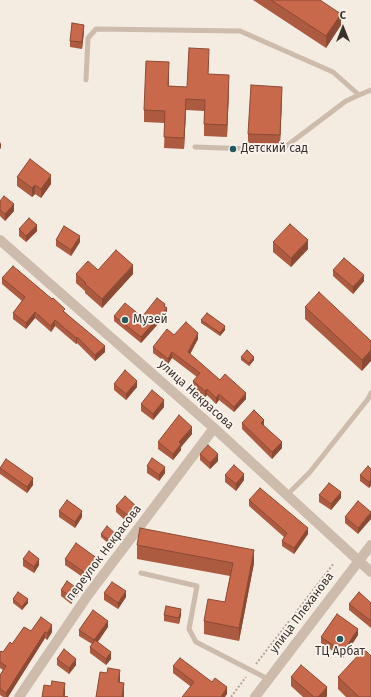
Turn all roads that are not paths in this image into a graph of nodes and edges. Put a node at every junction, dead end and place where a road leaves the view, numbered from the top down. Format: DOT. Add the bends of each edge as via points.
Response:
graph roads {
  1 [pos="86,80"];
  2 [pos="371,90"];
  3 [pos="359,95"];
  4 [pos="195,147"];
  5 [pos="0,240"];
  6 [pos="371,393"];
  7 [pos="214,428"];
  8 [pos="287,495"];
  9 [pos="371,545"];
  10 [pos="358,561"];
  11 [pos="371,572"];
  12 [pos="141,573"];
  13 [pos="268,679"];
  14 [pos="19,697"];
  15 [pos="255,697"];
  1 -- 3 [label="lane" via="88,38 96,29 240,31 333,72"];
  2 -- 3 [label="lane"];
  3 -- 4 [label="lane" via="346,100 281,150"];
  5 -- 7 [label="street, улица Некрасова"];
  6 -- 8 [label="lane" via="310,472"];
  7 -- 8 [label="street, улица Некрасова"];
  7 -- 14 [label="street, переулок Некрасова" via="88,595"];
  8 -- 10 [label="street, улица Некрасова"];
  9 -- 10 [label="street, улица Плеханова"];
  10 -- 11 [label="street, улица Некрасова"];
  10 -- 13 [label="street, улица Плеханова"];
  12 -- 13 [label="lane" via="197,586 188,629 196,642"];
  13 -- 15 [label="street, улица Плеханова"];
}
